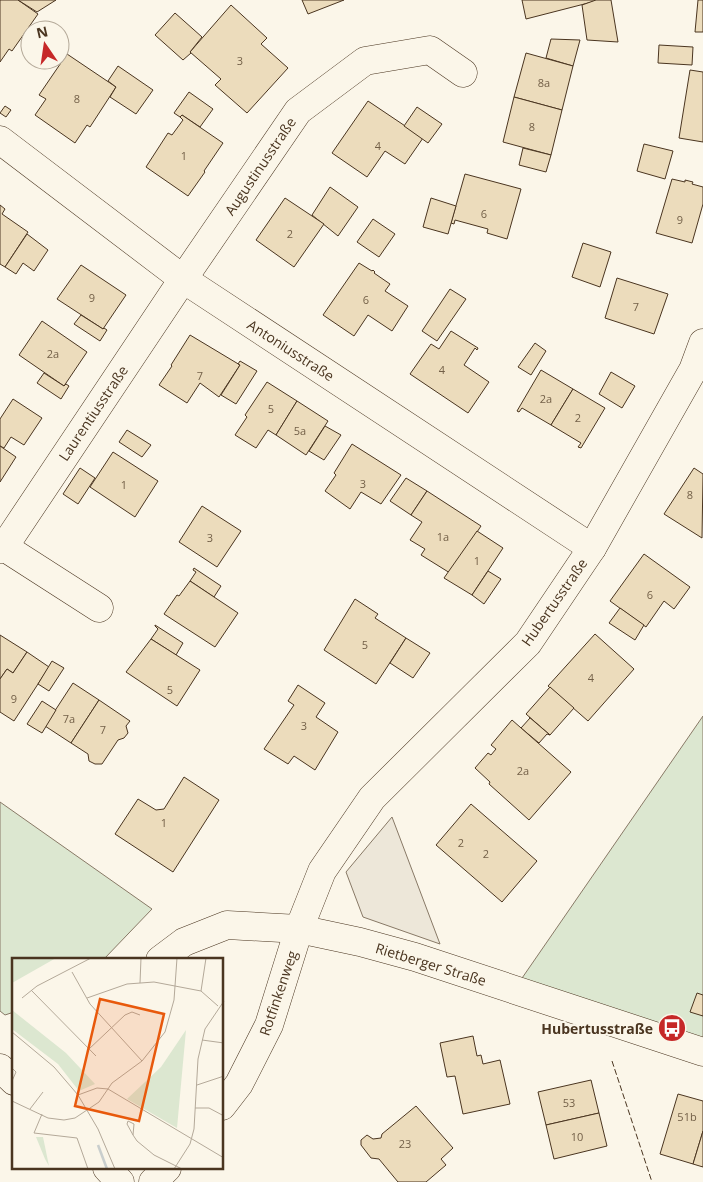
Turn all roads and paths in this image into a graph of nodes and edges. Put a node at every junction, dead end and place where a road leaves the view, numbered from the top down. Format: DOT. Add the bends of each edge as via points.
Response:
graph roads {
  1 [pos="463,73"];
  2 [pos="0,140"];
  3 [pos="183,279"];
  4 [pos="703,343"];
  5 [pos="2,548"];
  6 [pos="592,548"];
  7 [pos="99,608"];
  8 [pos="299,929"];
  9 [pos="163,958"];
  10 [pos="703,1052"];
  11 [pos="12,1058"];
  12 [pos="0,1067"];
  13 [pos="12,1080"];
  14 [pos="224,1103"];
  15 [pos="109,1170"];
  16 [pos="165,1170"];
  17 [pos="120,1182"];
  18 [pos="153,1182"];
  1 -- 3 [label="street, Augustinusstraße" via="430,50 365,61 298,111"];
  2 -- 3 [label="street, Antoniusstraße"];
  3 -- 5 [label="street, Laurentiusstraße"];
  3 -- 6 [label="street, Antoniusstraße"];
  4 -- 6 [label="street, Hubertusstraße" via="694,370"];
  5 -- 7 [label="street, Laurentiusstraße"];
  6 -- 8 [label="street, Hubertusstraße" via="528,643 372,798 322,872"];
  8 -- 9 [label="street, Rietberger Straße" via="228,925 184,942"];
  8 -- 10 [label="street, Rietberger Straße" via="415,957"];
  8 -- 14 [label="street, Rotfinkenweg" via="269,1025 239,1084"];
  11 -- 12 [label="street"];
  12 -- 13 [label="street"];
  15 -- 17 [label="street"];
  16 -- 18 [label="street"];
}
